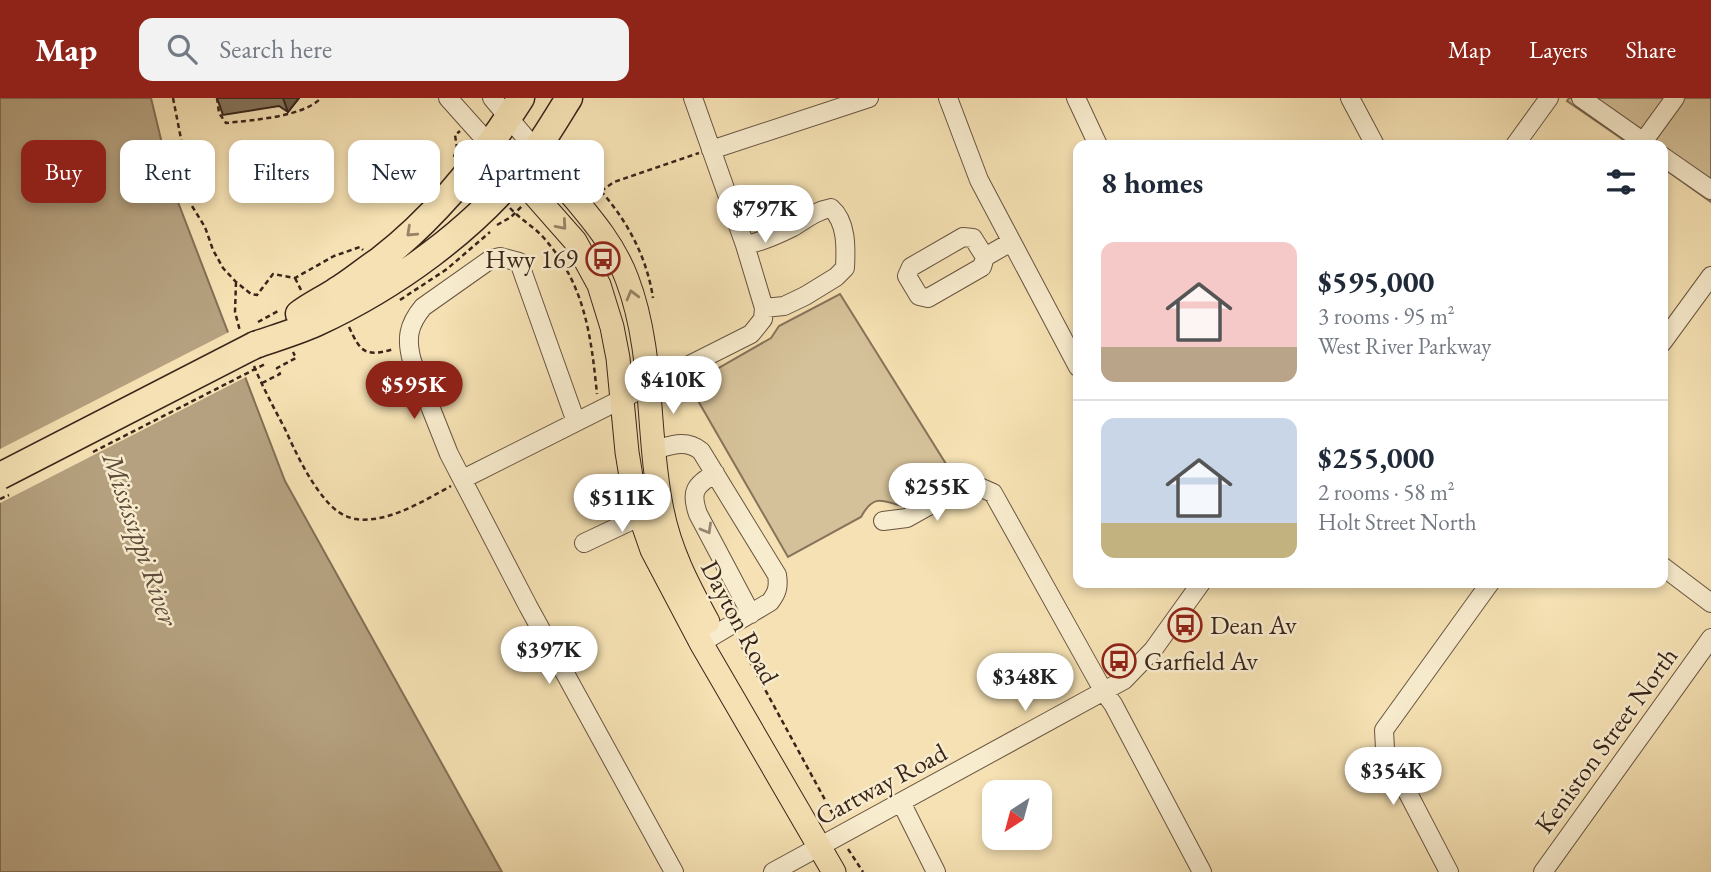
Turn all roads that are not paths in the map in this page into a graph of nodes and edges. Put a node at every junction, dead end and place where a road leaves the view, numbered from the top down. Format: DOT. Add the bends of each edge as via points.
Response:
graph roads {
  1 [pos="448,98"];
  2 [pos="569,98"];
  3 [pos="693,98"];
  4 [pos="869,98"];
  5 [pos="948,98"];
  6 [pos="1076,98"];
  7 [pos="1350,98"];
  8 [pos="1549,98"];
  9 [pos="1581,98"];
  10 [pos="1675,98"];
  11 [pos="507,104"];
  12 [pos="486,140"];
  13 [pos="492,140"];
  14 [pos="530,140"];
  15 [pos="542,140"];
  16 [pos="1096,140"];
  17 [pos="1373,140"];
  18 [pos="1519,140"];
  19 [pos="1641,140"];
  20 [pos="1647,140"];
  21 [pos="711,150"];
  22 [pos="1668,160"];
  23 [pos="454,186"];
  24 [pos="1711,190"];
  25 [pos="488,203"];
  26 [pos="542,203"];
  27 [pos="579,203"];
  28 [pos="1011,242"];
  29 [pos="745,245"];
  30 [pos="985,257"];
  31 [pos="1711,276"];
  32 [pos="764,308"];
  33 [pos="1668,335"];
  34 [pos="251,342"];
  35 [pos="1073,359"];
  36 [pos="648,385"];
  37 [pos="611,405"];
  38 [pos="576,422"];
  39 [pos="654,450"];
  40 [pos="715,473"];
  41 [pos="0,475"];
  42 [pos="463,479"];
  43 [pos="639,517"];
  44 [pos="883,522"];
  45 [pos="584,543"];
  46 [pos="1668,571"];
  47 [pos="1197,588"];
  48 [pos="1486,588"];
  49 [pos="1711,603"];
  50 [pos="751,614"];
  51 [pos="1711,638"];
  52 [pos="708,639"];
  53 [pos="1104,692"];
  54 [pos="902,804"];
  55 [pos="820,847"];
  56 [pos="674,872"];
  57 [pos="774,872"];
  58 [pos="834,872"];
  59 [pos="936,872"];
  60 [pos="1202,872"];
  61 [pos="1449,872"];
  62 [pos="1543,872"];
  1 -- 12 [label="street"];
  2 -- 15 [label="highway"];
  3 -- 21 [label="street"];
  4 -- 21 [label="street"];
  5 -- 28 [label="street" via="979,180"];
  6 -- 16 [label="street"];
  7 -- 17 [label="street"];
  8 -- 18 [label="street"];
  9 -- 19 [label="street"];
  10 -- 20 [label="street"];
  11 -- 13 [label="highway"];
  11 -- 14 [label="street"];
  21 -- 29 [label="street"];
  22 -- 24 [label="street"];
  23 -- 34 [label="highway, one-way" via="383,257"];
  25 -- 34 [label="highway" via="424,259 387,284 314,324"];
  26 -- 37 [label="main road, Dayton Road, one-way" via="591,267 612,327"];
  36 -- 27 [label="main road, Dayton Road, one-way" via="634,300 620,263"];
  28 -- 30 [label="street"];
  28 -- 35 [label="street"];
  29 -- 32 [label="street"];
  29 -- 32 [label="street" via="831,208 846,239 845,268 836,277 784,306"];
  31 -- 33 [label="street"];
  32 -- 36 [label="street" via="763,319 751,334"];
  34 -- 41 [label="highway, bridge"];
  36 -- 37 [label="street"];
  36 -- 39 [label="main road, Dayton Road"];
  37 -- 38 [label="street"];
  37 -- 43 [label="main road, Dayton Road"];
  38 -- 42 [label="street"];
  38 -- 42 [label="street" via="519,262 491,259 423,307 410,325 408,345 439,431"];
  39 -- 40 [label="street" via="693,445"];
  39 -- 52 [label="main road, Dayton Road" via="671,545"];
  40 -- 50 [label="street, one-way" via="701,483 693,499"];
  40 -- 50 [label="street" via="777,575 776,596"];
  42 -- 56 [label="street"];
  43 -- 45 [label="street"];
  43 -- 52 [label="main road, Dayton Road" via="657,560"];
  44 -- 53 [label="street" via="907,518 959,489 977,486 993,493"];
  46 -- 49 [label="street"];
  47 -- 53 [label="street, Cartway Road" via="1140,666"];
  48 -- 61 [label="street" via="1384,730 1385,749"];
  50 -- 52 [label="street"];
  51 -- 62 [label="street, Keniston Street North"];
  52 -- 55 [label="main road, Dayton Road"];
  53 -- 54 [label="street, Cartway Road"];
  53 -- 60 [label="street"];
  54 -- 55 [label="street, Cartway Road"];
  54 -- 59 [label="street"];
  55 -- 57 [label="street, Cartway Road"];
  55 -- 58 [label="main road, Dayton Road"];
}
